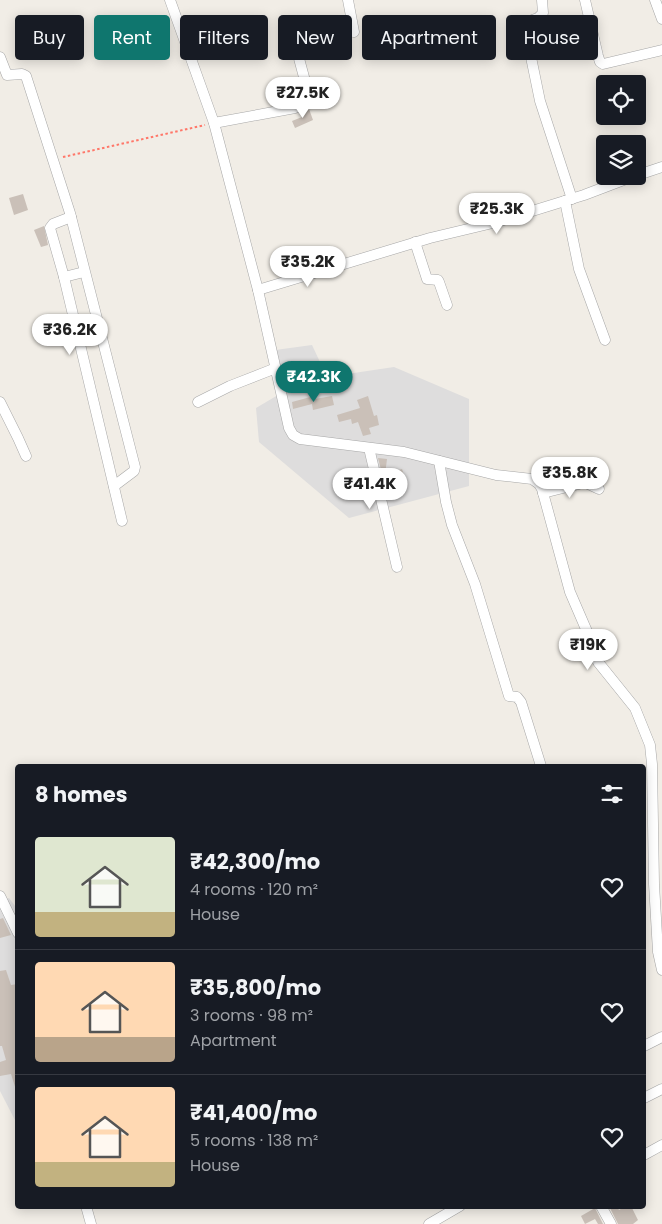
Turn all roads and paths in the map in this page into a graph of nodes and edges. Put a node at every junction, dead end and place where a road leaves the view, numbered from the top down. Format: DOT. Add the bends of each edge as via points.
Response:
graph roads {
  1 [pos="170,0"];
  2 [pos="348,0"];
  3 [pos="542,0"];
  4 [pos="585,0"];
  5 [pos="655,0"];
  6 [pos="662,19"];
  7 [pos="354,32"];
  8 [pos="662,50"];
  9 [pos="0,57"];
  10 [pos="299,60"];
  11 [pos="214,122"];
  12 [pos="53,159"];
  13 [pos="662,166"];
  14 [pos="646,172"];
  15 [pos="610,185"];
  16 [pos="568,200"];
  17 [pos="71,218"];
  18 [pos="415,242"];
  19 [pos="84,272"];
  20 [pos="64,277"];
  21 [pos="258,290"];
  22 [pos="447,305"];
  23 [pos="605,340"];
  24 [pos="276,368"];
  25 [pos="0,402"];
  26 [pos="198,402"];
  27 [pos="369,448"];
  28 [pos="26,456"];
  29 [pos="439,461"];
  30 [pos="114,486"];
  31 [pos="599,489"];
  32 [pos="543,493"];
  33 [pos="122,521"];
  34 [pos="397,567"];
  35 [pos="540,764"];
  36 [pos="653,876"];
  37 [pos="0,896"];
  38 [pos="15,928"];
  39 [pos="662,970"];
  40 [pos="662,1037"];
  41 [pos="646,1045"];
  42 [pos="662,1089"];
  43 [pos="646,1097"];
  44 [pos="662,1145"];
  45 [pos="646,1154"];
  46 [pos="87,1209"];
  47 [pos="455,1209"];
  48 [pos="603,1209"];
  49 [pos="91,1224"];
  50 [pos="428,1224"];
  51 [pos="611,1224"];
  1 -- 11 [label="street"];
  2 -- 7 [label="street"];
  3 -- 16 [label="street" via="543,13 527,22 525,28 540,100"];
  4 -- 8 [label="street" via="598,56 603,64"];
  5 -- 6 [label="street"];
  9 -- 12 [label="street" via="7,75 26,76"];
  10 -- 11 [label="street" via="308,92 306,103 295,108"];
  11 -- 12 [label="path"];
  11 -- 21 [label="street"];
  12 -- 17 [label="street"];
  13 -- 14 [label="street"];
  15 -- 16 [label="street"];
  16 -- 18 [label="street"];
  16 -- 23 [label="street" via="579,269"];
  17 -- 19 [label="street"];
  17 -- 20 [label="street" via="50,228"];
  18 -- 21 [label="street"];
  18 -- 22 [label="street" via="427,279 439,282"];
  19 -- 20 [label="street"];
  19 -- 30 [label="street" via="135,467"];
  20 -- 30 [label="street"];
  21 -- 24 [label="street"];
  24 -- 26 [label="street"];
  24 -- 27 [label="street" via="293,435 300,439"];
  25 -- 28 [label="street"];
  27 -- 29 [label="street"];
  27 -- 34 [label="street"];
  29 -- 32 [label="street" via="496,475 532,479"];
  29 -- 35 [label="street" via="448,510 475,584 509,696 517,697 521,702"];
  30 -- 33 [label="street"];
  31 -- 32 [label="street" via="583,483"];
  32 -- 36 [label="street" via="570,592 598,662 635,708 650,745"];
  36 -- 39 [label="street"];
  37 -- 38 [label="street"];
  40 -- 41 [label="street"];
  42 -- 43 [label="street"];
  44 -- 45 [label="street"];
  46 -- 49 [label="street"];
  47 -- 50 [label="street"];
  48 -- 51 [label="street"];
}
